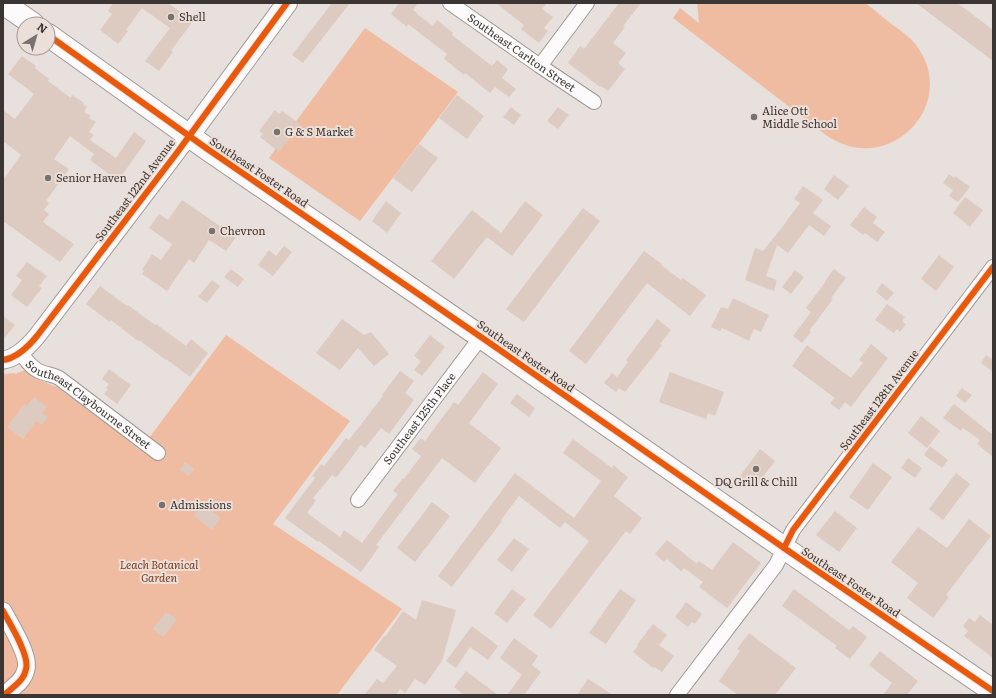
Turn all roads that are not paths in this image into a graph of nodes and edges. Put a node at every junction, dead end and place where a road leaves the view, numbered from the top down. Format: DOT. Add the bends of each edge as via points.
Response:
graph roads {
  1 [pos="3,3"];
  2 [pos="287,3"];
  3 [pos="450,3"];
  4 [pos="586,3"];
  5 [pos="22,16"];
  6 [pos="56,41"];
  7 [pos="540,66"];
  8 [pos="594,102"];
  9 [pos="189,136"];
  10 [pos="993,267"];
  11 [pos="481,337"];
  12 [pos="20,352"];
  13 [pos="3,360"];
  14 [pos="158,453"];
  15 [pos="358,500"];
  16 [pos="784,548"];
  17 [pos="3,611"];
  18 [pos="993,692"];
  19 [pos="4,695"];
  20 [pos="677,695"];
  1 -- 5 [label="main road"];
  2 -- 9 [label="main road, Southeast 122nd Avenue"];
  3 -- 7 [label="street, Southeast Carlton Street"];
  4 -- 7 [label="street"];
  6 -- 9 [label="main road, Southeast Foster Road"];
  7 -- 8 [label="street, Southeast Carlton Street"];
  9 -- 11 [label="main road, Southeast Foster Road"];
  9 -- 12 [label="street, Southeast 122nd Avenue" via="37,336"];
  10 -- 16 [label="street, Southeast 128th Avenue" via="793,530"];
  11 -- 15 [label="street, Southeast 125th Place"];
  11 -- 16 [label="main road, Southeast Foster Road"];
  12 -- 13 [label="street, Southeast 122nd Avenue"];
  12 -- 14 [label="street, Southeast Claybourne Street" via="35,370 59,378"];
  16 -- 18 [label="main road, Southeast Foster Road"];
  16 -- 20 [label="street, Southeast 128th Avenue" via="776,565"];
  17 -- 19 [label="street" via="27,663 23,676"];
}
